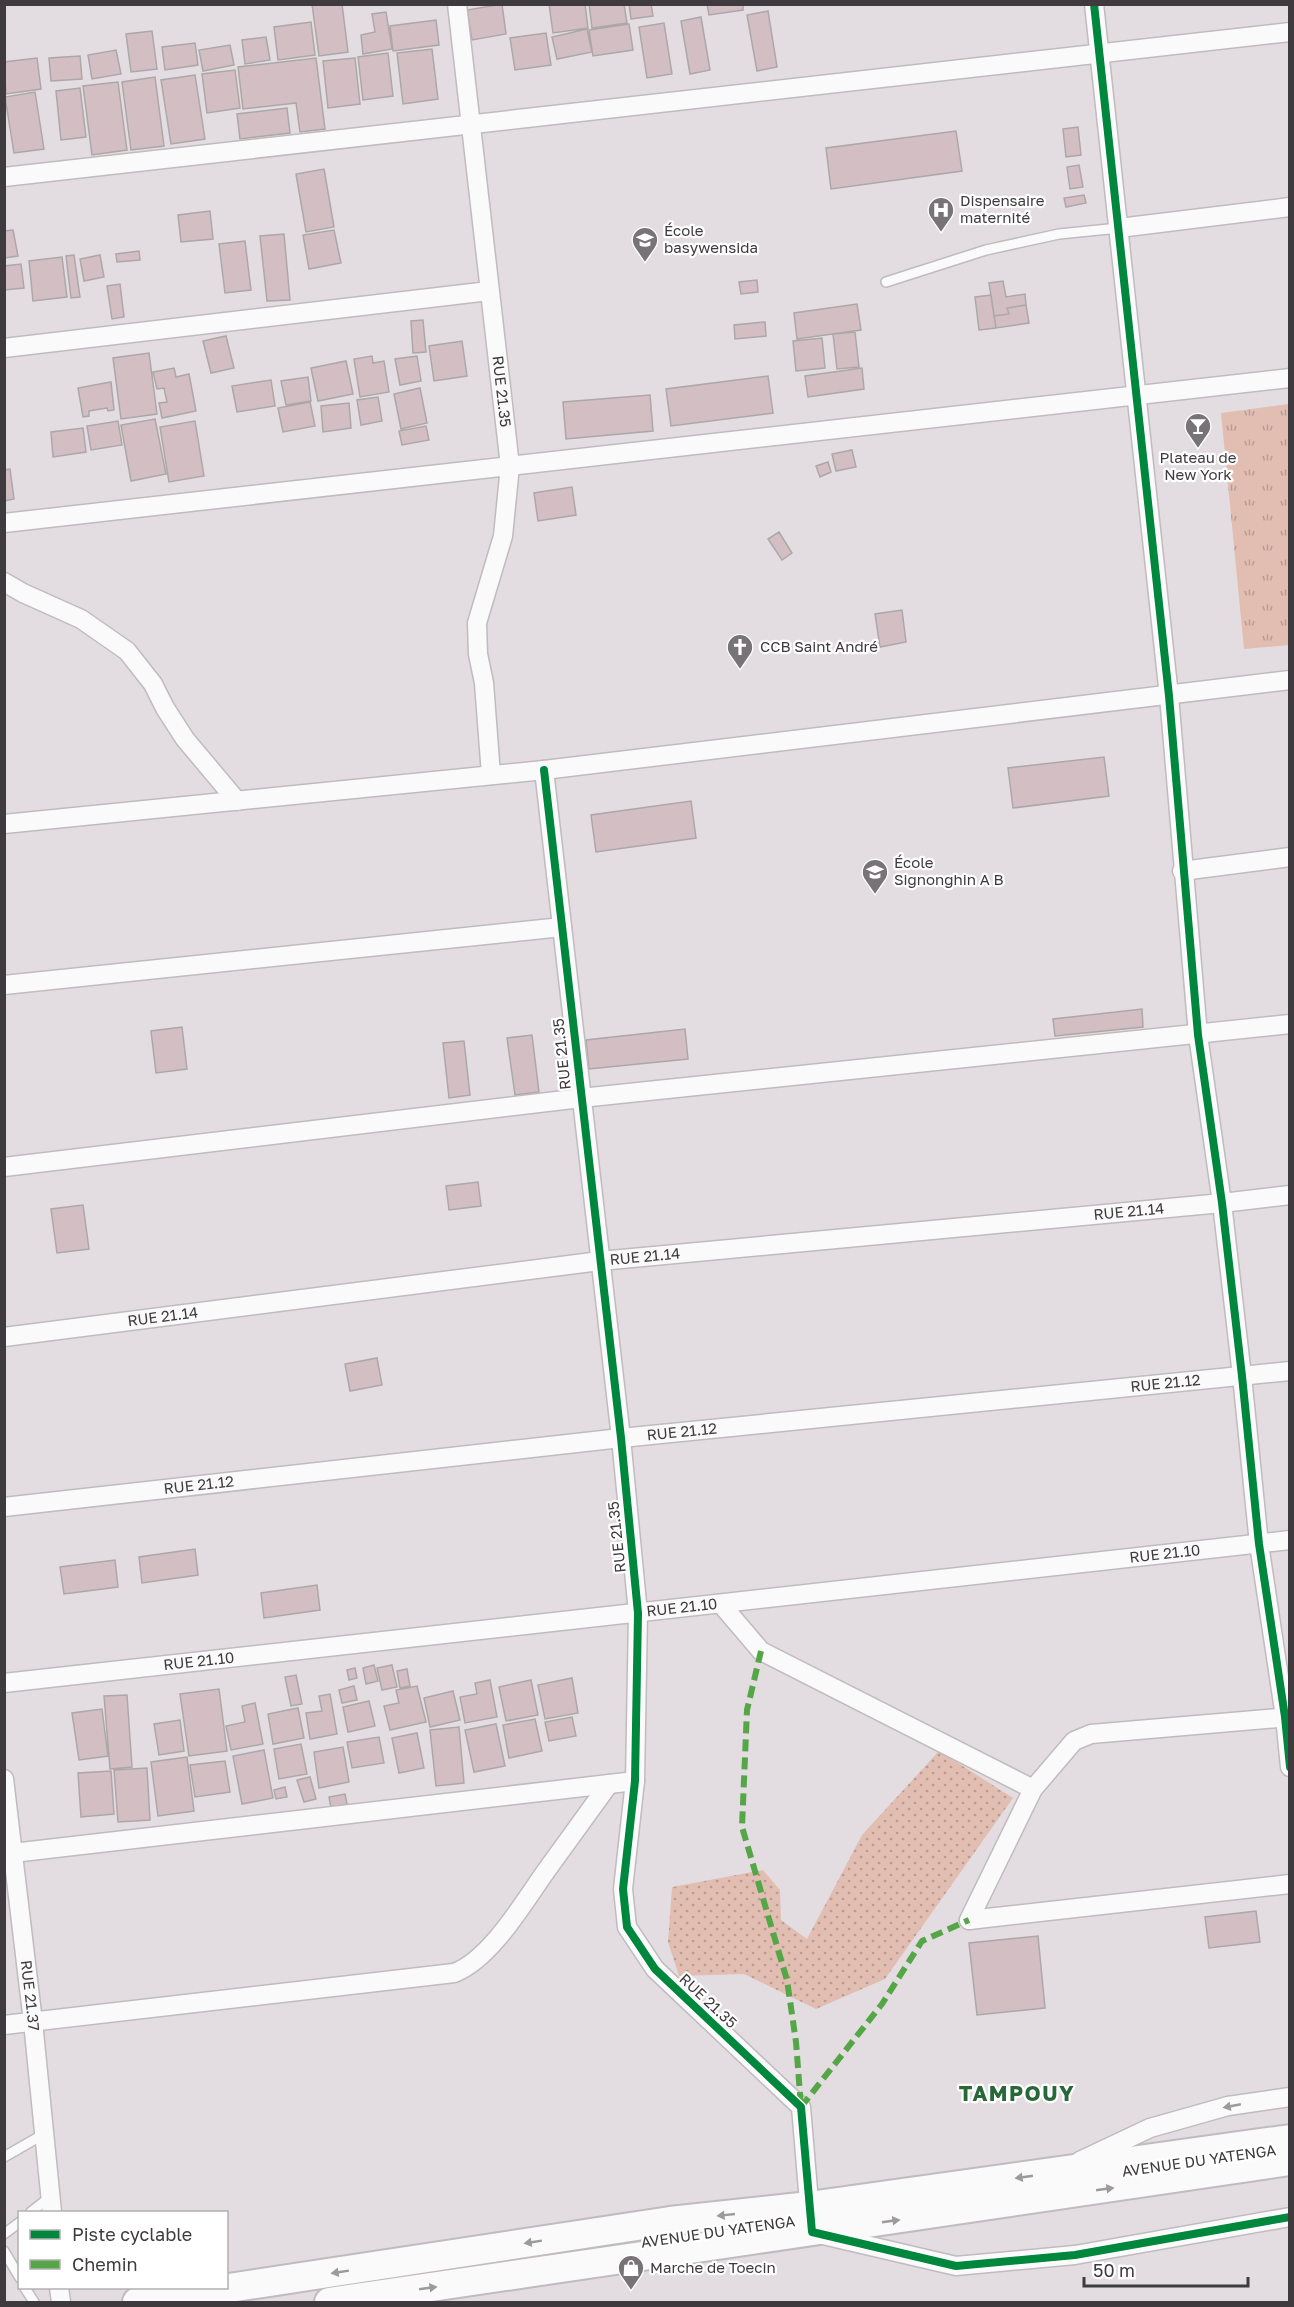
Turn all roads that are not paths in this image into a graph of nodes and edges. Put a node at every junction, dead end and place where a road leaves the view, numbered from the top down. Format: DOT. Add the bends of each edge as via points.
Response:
graph roads {
  1 [pos="457,4"];
  2 [pos="1094,4"];
  3 [pos="1290,32"];
  4 [pos="1099,54"];
  5 [pos="471,124"];
  6 [pos="4,177"];
  7 [pos="1290,207"];
  8 [pos="1119,228"];
  9 [pos="886,282"];
  10 [pos="489,291"];
  11 [pos="4,348"];
  12 [pos="1290,378"];
  13 [pos="1136,395"];
  14 [pos="510,466"];
  15 [pos="4,524"];
  16 [pos="4,582"];
  17 [pos="1290,680"];
  18 [pos="1169,696"];
  19 [pos="544,770"];
  20 [pos="491,775"];
  21 [pos="237,801"];
  22 [pos="4,824"];
  23 [pos="1290,857"];
  24 [pos="1182,871"];
  25 [pos="562,927"];
  26 [pos="4,985"];
  27 [pos="1290,1024"];
  28 [pos="1198,1035"];
  29 [pos="581,1098"];
  30 [pos="4,1167"];
  31 [pos="1290,1195"];
  32 [pos="1222,1203"];
  33 [pos="600,1261"];
  34 [pos="4,1337"];
  35 [pos="1290,1371"];
  36 [pos="1242,1376"];
  37 [pos="621,1438"];
  38 [pos="4,1507"];
  39 [pos="1290,1540"];
  40 [pos="1259,1544"];
  41 [pos="721,1604"];
  42 [pos="638,1613"];
  43 [pos="4,1683"];
  44 [pos="1287,1717"];
  45 [pos="1290,1767"];
  46 [pos="4,1779"];
  47 [pos="635,1781"];
  48 [pos="609,1785"];
  49 [pos="1033,1789"];
  50 [pos="9,1854"];
  51 [pos="1290,1884"];
  52 [pos="33,2022"];
  53 [pos="4,2025"];
  54 [pos="1290,2097"];
  55 [pos="44,2134"];
  56 [pos="1290,2139"];
  57 [pos="4,2157"];
  58 [pos="1290,2161"];
  59 [pos="1055,2172"];
  60 [pos="51,2204"];
  61 [pos="34,2211"];
  62 [pos="1290,2217"];
  63 [pos="810,2219"];
  64 [pos="18,2224"];
  65 [pos="4,2234"];
  66 [pos="4,2251"];
  67 [pos="18,2275"];
  68 [pos="228,2288"];
  69 [pos="26,2289"];
  70 [pos="223,2289"];
  71 [pos="34,2302"];
  72 [pos="137,2302"];
  73 [pos="328,2302"];
  1 -- 5 [label="street, RUE 21.35"];
  2 -- 4 [label="street"];
  3 -- 4 [label="street"];
  4 -- 5 [label="street"];
  4 -- 8 [label="street"];
  5 -- 6 [label="street"];
  5 -- 10 [label="street, RUE 21.35"];
  7 -- 8 [label="street"];
  8 -- 9 [label="lane" via="1059,234 986,250"];
  8 -- 13 [label="street"];
  10 -- 11 [label="street"];
  10 -- 14 [label="street, RUE 21.35"];
  12 -- 13 [label="street"];
  13 -- 14 [label="street"];
  13 -- 18 [label="street"];
  14 -- 15 [label="street"];
  14 -- 20 [label="street, RUE 21.35" via="503,536 477,623"];
  16 -- 21 [label="street" via="81,619 127,651 153,684 185,739"];
  17 -- 18 [label="street"];
  18 -- 19 [label="street"];
  18 -- 24 [label="street"];
  19 -- 20 [label="street"];
  19 -- 25 [label="street, RUE 21.35"];
  20 -- 21 [label="street"];
  21 -- 22 [label="street"];
  23 -- 24 [label="street"];
  24 -- 28 [label="street"];
  25 -- 26 [label="street"];
  25 -- 29 [label="street, RUE 21.35"];
  27 -- 28 [label="street"];
  28 -- 29 [label="street"];
  28 -- 32 [label="street"];
  29 -- 30 [label="street"];
  29 -- 33 [label="street, RUE 21.35"];
  31 -- 32 [label="street, RUE 21.14"];
  32 -- 33 [label="street, RUE 21.14"];
  32 -- 36 [label="street"];
  33 -- 34 [label="street, RUE 21.14"];
  33 -- 37 [label="street, RUE 21.35"];
  35 -- 36 [label="street, RUE 21.12"];
  36 -- 37 [label="street, RUE 21.12"];
  36 -- 40 [label="street"];
  37 -- 38 [label="street, RUE 21.12"];
  37 -- 42 [label="street, RUE 21.35"];
  39 -- 40 [label="street, RUE 21.10"];
  40 -- 41 [label="street, RUE 21.10"];
  40 -- 44 [label="street"];
  41 -- 42 [label="street, RUE 21.10"];
  41 -- 49 [label="street" via="761,1651"];
  42 -- 43 [label="street, RUE 21.10"];
  42 -- 47 [label="street, RUE 21.35"];
  44 -- 45 [label="street"];
  44 -- 49 [label="street" via="1090,1734 1074,1741"];
  46 -- 50 [label="street, RUE 21.37"];
  47 -- 48 [label="street"];
  47 -- 63 [label="street, RUE 21.35" via="623,1889 627,1927 655,1969 801,2107"];
  48 -- 50 [label="street"];
  48 -- 52 [label="street" via="504,1930 464,1970"];
  49 -- 51 [label="street" via="969,1920"];
  50 -- 52 [label="street, RUE 21.37"];
  52 -- 53 [label="street"];
  52 -- 55 [label="street, RUE 21.37"];
  54 -- 59 [label="street, one-way" via="1228,2106 1150,2128"];
  55 -- 57 [label="lane"];
  55 -- 60 [label="street, RUE 21.37"];
  56 -- 59 [label="main road, AVENUE DU YATENGA"];
  63 -- 58 [label="main road, AVENUE DU YATENGA, one-way"];
  59 -- 63 [label="main road, AVENUE DU YATENGA, one-way"];
  60 -- 61 [label="lane"];
  62 -- 63 [label="street" via="1075,2255 956,2266"];
  63 -- 68 [label="main road, AVENUE DU YATENGA, one-way" via="670,2221"];
  73 -- 63 [label="main road, AVENUE DU YATENGA, one-way"];
  64 -- 65 [label="lane"];
  66 -- 67 [label="lane"];
  69 -- 71 [label="lane"];
  70 -- 72 [label="main road, AVENUE DU YATENGA, one-way"];
}
